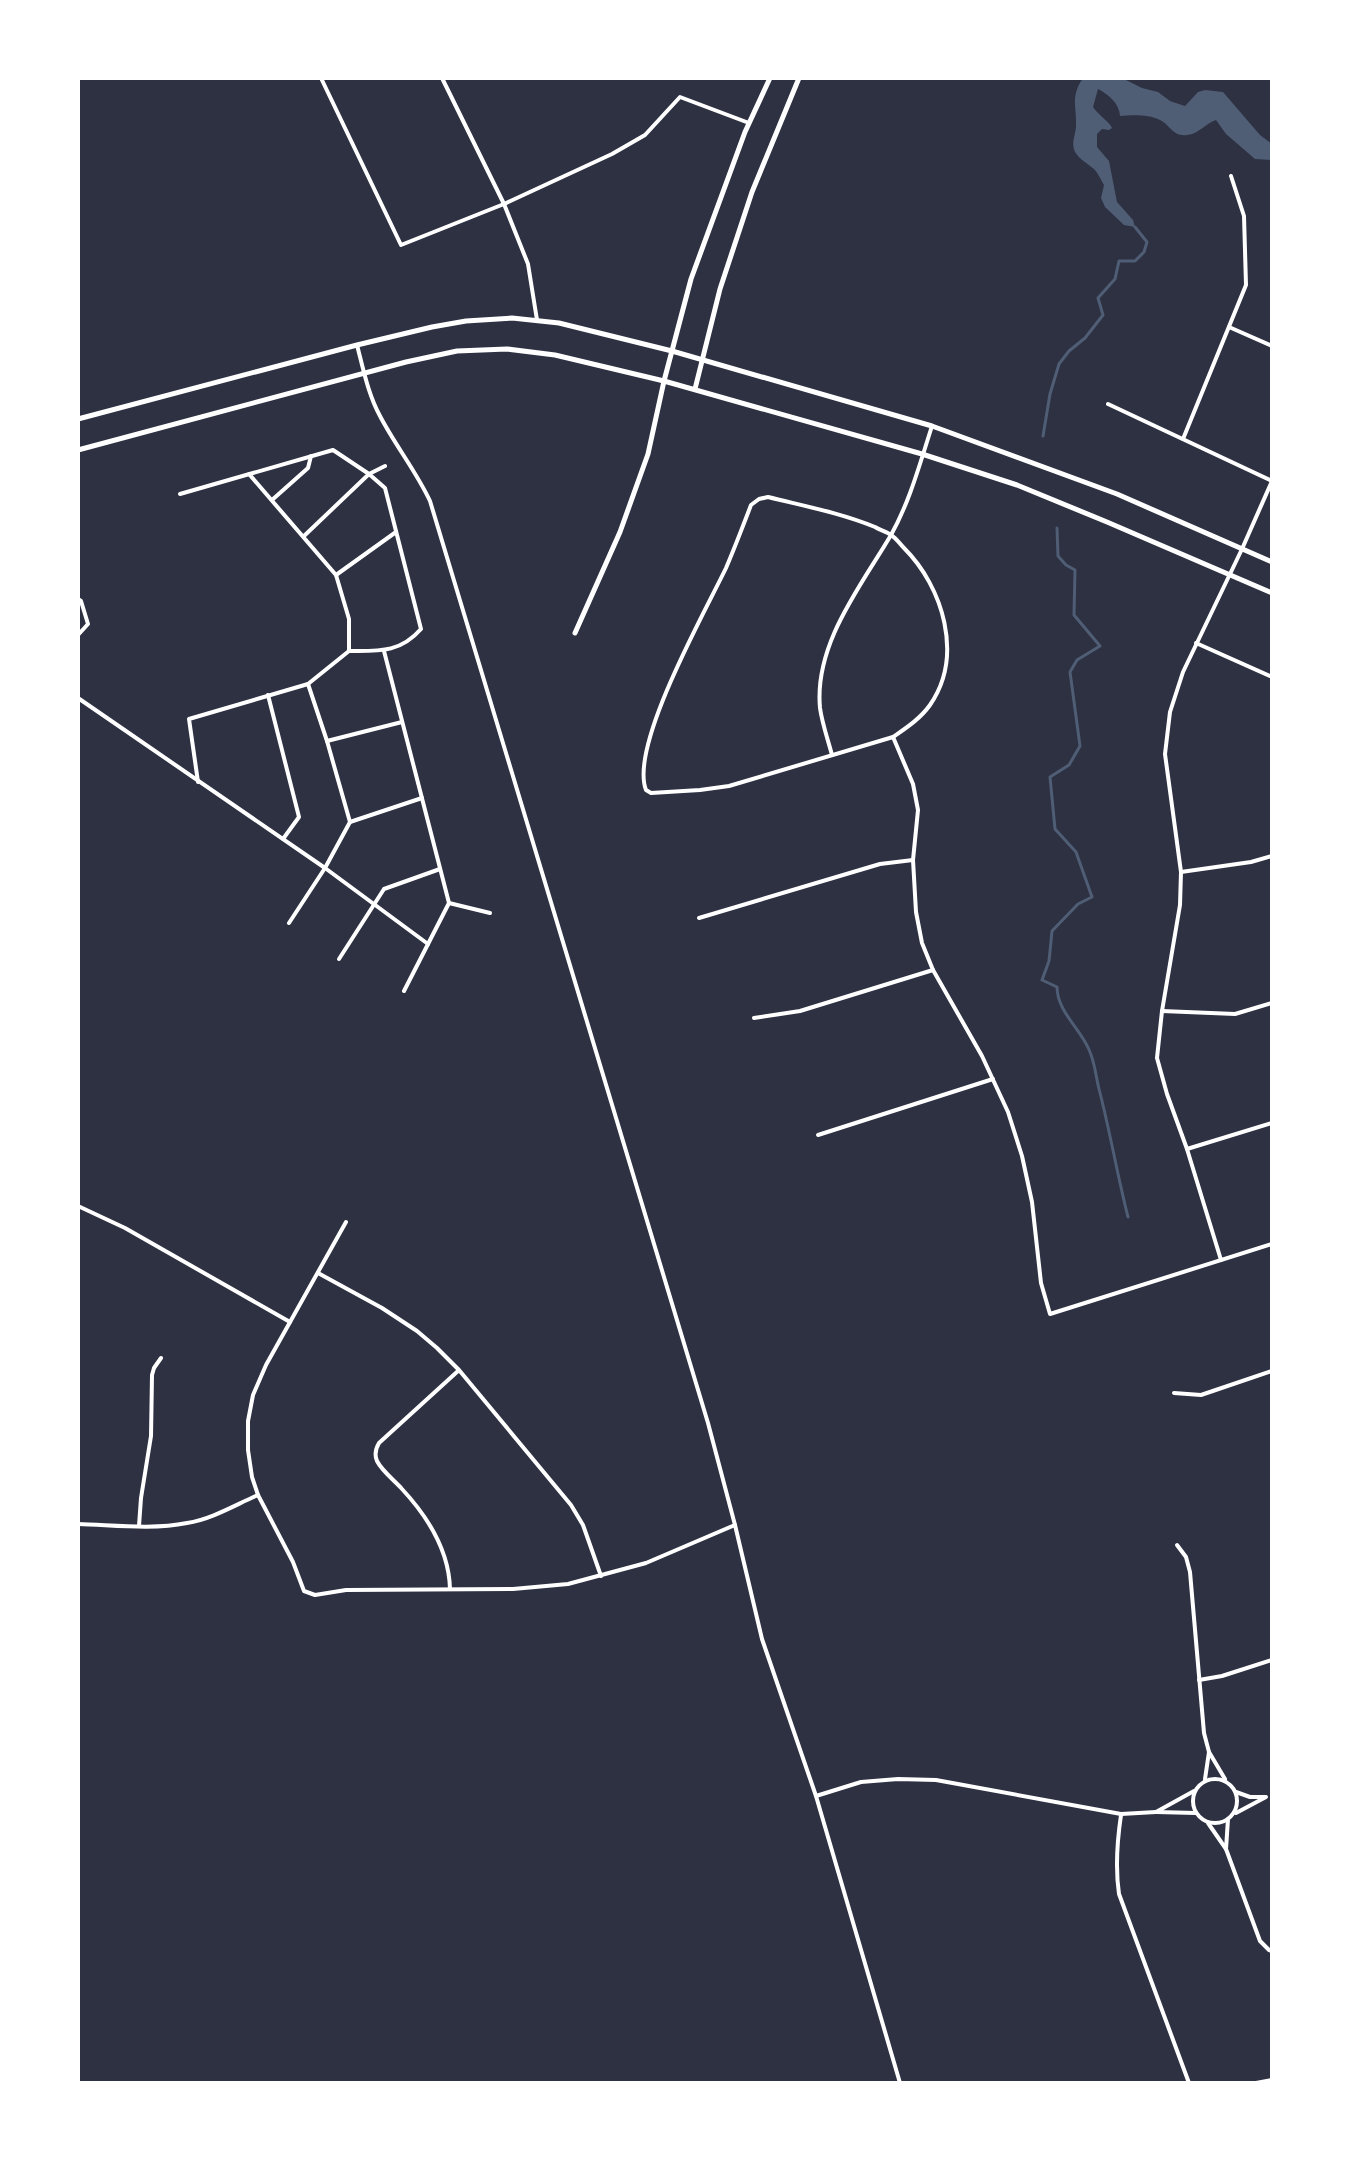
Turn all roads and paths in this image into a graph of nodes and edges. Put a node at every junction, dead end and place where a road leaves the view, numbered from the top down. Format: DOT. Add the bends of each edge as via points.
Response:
graph roads {
  1 [pos="321,78"];
  2 [pos="442,78"];
  3 [pos="770,78"];
  4 [pos="799,78"];
  5 [pos="749,123"];
  6 [pos="1231,176"];
  7 [pos="504,204"];
  8 [pos="537,321"];
  9 [pos="1229,327"];
  10 [pos="357,345"];
  11 [pos="1272,346"];
  12 [pos="672,351"];
  13 [pos="702,359"];
  14 [pos="365,373"];
  15 [pos="664,381"];
  16 [pos="695,389"];
  17 [pos="1108,404"];
  18 [pos="78,419"];
  19 [pos="932,426"];
  20 [pos="1183,439"];
  21 [pos="78,450"];
  22 [pos="922,454"];
  23 [pos="311,456"];
  24 [pos="385,466"];
  25 [pos="249,474"];
  26 [pos="369,474"];
  27 [pos="1272,481"];
  28 [pos="180,494"];
  29 [pos="272,500"];
  30 [pos="397,531"];
  31 [pos="891,534"];
  32 [pos="304,536"];
  33 [pos="1242,549"];
  34 [pos="1272,562"];
  35 [pos="1230,574"];
  36 [pos="336,575"];
  37 [pos="1272,593"];
  38 [pos="78,599"];
  39 [pos="575,633"];
  40 [pos="78,635"];
  41 [pos="1196,643"];
  42 [pos="349,651"];
  43 [pos="384,651"];
  44 [pos="1272,677"];
  45 [pos="308,684"];
  46 [pos="268,694"];
  47 [pos="78,698"];
  48 [pos="402,722"];
  49 [pos="893,737"];
  50 [pos="327,741"];
  51 [pos="832,755"];
  52 [pos="198,782"];
  53 [pos="422,798"];
  54 [pos="350,822"];
  55 [pos="283,839"];
  56 [pos="1272,856"];
  57 [pos="913,860"];
  58 [pos="325,868"];
  59 [pos="440,869"];
  60 [pos="1181,872"];
  61 [pos="449,903"];
  62 [pos="373,904"];
  63 [pos="490,913"];
  64 [pos="699,918"];
  65 [pos="289,923"];
  66 [pos="428,944"];
  67 [pos="339,959"];
  68 [pos="933,970"];
  69 [pos="404,991"];
  70 [pos="1272,1003"];
  71 [pos="1162,1011"];
  72 [pos="754,1018"];
  73 [pos="993,1079"];
  74 [pos="1272,1123"];
  75 [pos="818,1135"];
  76 [pos="1187,1149"];
  77 [pos="78,1206"];
  78 [pos="346,1222"];
  79 [pos="1272,1244"];
  80 [pos="1221,1260"];
  81 [pos="317,1273"];
  82 [pos="290,1322"];
  83 [pos="161,1358"];
  84 [pos="459,1370"];
  85 [pos="1272,1371"];
  86 [pos="1174,1393"];
  87 [pos="258,1495"];
  88 [pos="78,1524"];
  89 [pos="735,1525"];
  90 [pos="139,1526"];
  91 [pos="1177,1545"];
  92 [pos="601,1576"];
  93 [pos="450,1589"];
  94 [pos="1272,1660"];
  95 [pos="1199,1680"];
  96 [pos="1209,1752"];
  97 [pos="1204,1780"];
  98 [pos="1226,1781"];
  99 [pos="1194,1791"];
  100 [pos="1236,1792"];
  101 [pos="816,1796"];
  102 [pos="1269,1796"];
  103 [pos="1156,1812"];
  104 [pos="1196,1813"];
  105 [pos="1121,1814"];
  106 [pos="1233,1814"];
  107 [pos="1228,1819"];
  108 [pos="1207,1822"];
  109 [pos="1226,1849"];
  110 [pos="1270,1950"];
  111 [pos="1272,2080"];
  112 [pos="900,2083"];
  113 [pos="1189,2083"];
  114 [pos="1256,2083"];
  1 -- 7 [label="street" via="401,245"];
  2 -- 7 [label="street"];
  3 -- 5 [label="street"];
  4 -- 13 [label="street" via="752,192"];
  5 -- 7 [label="street" via="680,97 645,135"];
  5 -- 12 [label="street" via="691,279"];
  6 -- 9 [label="street" via="1244,216 1246,285"];
  7 -- 8 [label="street" via="528,264"];
  8 -- 10 [label="street" via="466,321"];
  8 -- 12 [label="street"];
  9 -- 11 [label="street"];
  9 -- 20 [label="street"];
  10 -- 14 [label="street"];
  10 -- 18 [label="street"];
  12 -- 13 [label="street"];
  12 -- 15 [label="street"];
  13 -- 16 [label="street"];
  13 -- 19 [label="street"];
  14 -- 15 [label="street" via="457,351 507,349"];
  14 -- 21 [label="street"];
  14 -- 89 [label="street" via="377,412 430,501"];
  15 -- 16 [label="street"];
  15 -- 39 [label="street" via="648,454"];
  16 -- 22 [label="street"];
  17 -- 20 [label="street"];
  19 -- 22 [label="street"];
  19 -- 33 [label="street" via="1117,494"];
  20 -- 27 [label="street"];
  22 -- 31 [label="street"];
  22 -- 35 [label="street" via="1017,485"];
  23 -- 25 [label="street"];
  23 -- 26 [label="street" via="333,450"];
  23 -- 29 [label="street" via="308,468"];
  24 -- 26 [label="street"];
  25 -- 28 [label="street"];
  25 -- 29 [label="street"];
  26 -- 30 [label="street" via="385,488"];
  26 -- 32 [label="street"];
  27 -- 33 [label="street"];
  29 -- 32 [label="street"];
  30 -- 36 [label="street"];
  30 -- 43 [label="street" via="421,629 410,642"];
  31 -- 49 [label="street" via="934,588 948,650 943,679 930,705"];
  31 -- 51 [label="street" via="855,591 825,659 820,708"];
  31 -- 51 [label="street" via="768,497 751,505 657,714 643,782 646,790 658,793 729,786"];
  32 -- 36 [label="street"];
  33 -- 34 [label="street"];
  33 -- 35 [label="street"];
  35 -- 37 [label="street"];
  35 -- 41 [label="street"];
  36 -- 42 [label="street" via="349,619"];
  38 -- 40 [label="street" via="88,624"];
  41 -- 44 [label="street"];
  41 -- 60 [label="street" via="1170,712 1165,754"];
  42 -- 43 [label="street"];
  42 -- 45 [label="street"];
  43 -- 48 [label="street"];
  45 -- 46 [label="street"];
  45 -- 50 [label="street"];
  46 -- 52 [label="street" via="189,719"];
  46 -- 55 [label="street" via="299,817"];
  47 -- 52 [label="street"];
  48 -- 50 [label="street"];
  48 -- 53 [label="street"];
  49 -- 51 [label="street"];
  49 -- 57 [label="street" via="918,810"];
  50 -- 54 [label="street"];
  52 -- 55 [label="street"];
  53 -- 54 [label="street"];
  53 -- 59 [label="street"];
  54 -- 58 [label="street"];
  55 -- 58 [label="street"];
  56 -- 60 [label="street"];
  57 -- 64 [label="street" via="880,864"];
  57 -- 68 [label="street" via="916,912"];
  58 -- 62 [label="street"];
  58 -- 65 [label="street"];
  59 -- 61 [label="street"];
  59 -- 62 [label="street" via="384,889"];
  60 -- 71 [label="street"];
  61 -- 63 [label="street"];
  61 -- 66 [label="street"];
  62 -- 66 [label="street"];
  62 -- 67 [label="street"];
  66 -- 69 [label="street"];
  68 -- 72 [label="street" via="800,1011"];
  68 -- 73 [label="street"];
  70 -- 71 [label="street" via="1235,1014"];
  71 -- 76 [label="street" via="1157,1058"];
  73 -- 75 [label="street"];
  73 -- 80 [label="street" via="1022,1156 1050,1314"];
  74 -- 76 [label="street"];
  76 -- 80 [label="street"];
  77 -- 82 [label="street"];
  78 -- 81 [label="street"];
  79 -- 80 [label="street"];
  81 -- 82 [label="street"];
  81 -- 84 [label="street" via="417,1331"];
  82 -- 87 [label="street" via="253,1395 248,1421"];
  83 -- 90 [label="street" via="152,1375 151,1436"];
  84 -- 92 [label="street" via="571,1505"];
  84 -- 93 [label="street" via="379,1443 376,1452 378,1462 436,1534"];
  85 -- 86 [label="street" via="1201,1395"];
  87 -- 90 [label="street" via="189,1523"];
  87 -- 93 [label="street" via="304,1591 315,1595"];
  88 -- 90 [label="street"];
  89 -- 92 [label="street"];
  89 -- 101 [label="street" via="762,1639"];
  91 -- 95 [label="street" via="1190,1572"];
  92 -- 93 [label="street" via="546,1587"];
  94 -- 95 [label="street"];
  95 -- 96 [label="street"];
  96 -- 97 [label="street"];
  96 -- 98 [label="street"];
  97 -- 98 [label="street"];
  97 -- 99 [label="street"];
  98 -- 100 [label="street"];
  99 -- 103 [label="street"];
  99 -- 104 [label="street"];
  100 -- 102 [label="street"];
  100 -- 106 [label="street"];
  101 -- 105 [label="street" via="861,1782 936,1780"];
  101 -- 112 [label="street"];
  102 -- 106 [label="street"];
  103 -- 104 [label="street"];
  103 -- 105 [label="street"];
  104 -- 108 [label="street"];
  105 -- 113 [label="street" via="1119,1894"];
  106 -- 107 [label="street"];
  107 -- 108 [label="street"];
  107 -- 109 [label="street"];
  108 -- 109 [label="street"];
  109 -- 110 [label="street" via="1260,1941"];
  111 -- 114 [label="street"];
}
